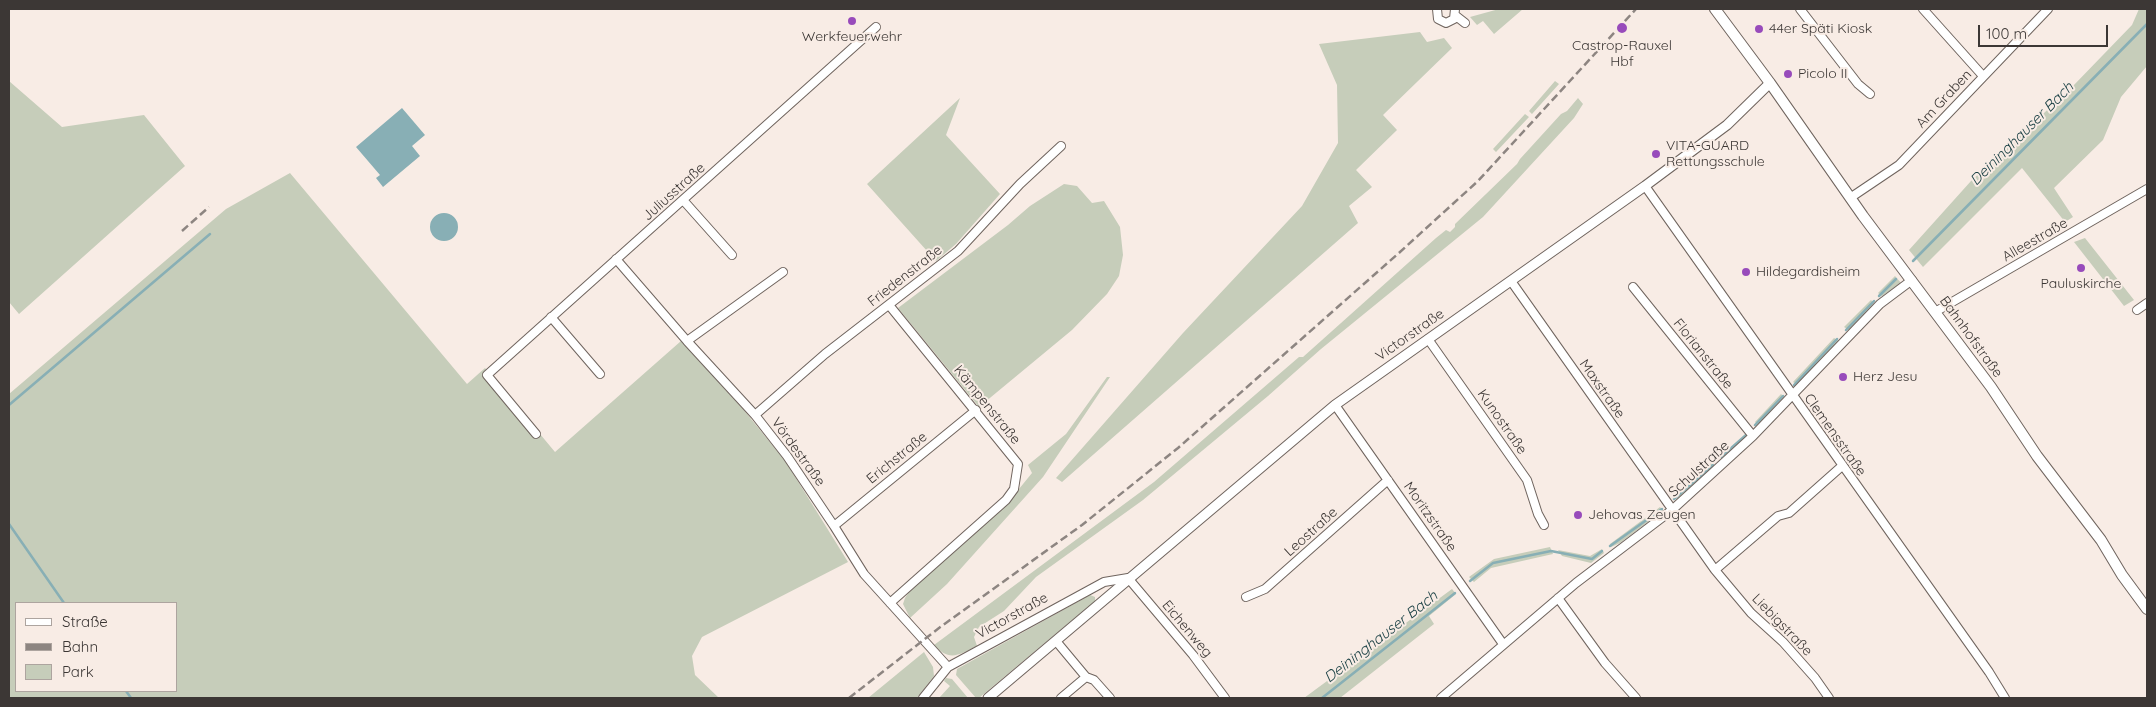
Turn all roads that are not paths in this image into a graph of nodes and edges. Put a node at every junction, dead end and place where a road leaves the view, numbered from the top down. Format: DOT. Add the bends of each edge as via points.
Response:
graph roads {
  1 [pos="1437,9"];
  2 [pos="1715,9"];
  3 [pos="1800,9"];
  4 [pos="1923,9"];
  5 [pos="2048,9"];
  6 [pos="1455,12"];
  7 [pos="1465,23"];
  8 [pos="876,27"];
  9 [pos="1983,76"];
  10 [pos="1770,83"];
  11 [pos="1870,94"];
  12 [pos="1061,146"];
  13 [pos="1645,186"];
  14 [pos="2147,189"];
  15 [pos="1850,198"];
  16 [pos="683,200"];
  17 [pos="732,255"];
  18 [pos="616,259"];
  19 [pos="783,272"];
  20 [pos="1912,280"];
  21 [pos="1512,281"];
  22 [pos="1633,287"];
  23 [pos="2147,302"];
  24 [pos="889,305"];
  25 [pos="2137,310"];
  26 [pos="1935,312"];
  27 [pos="551,317"];
  28 [pos="1428,339"];
  29 [pos="687,341"];
  30 [pos="600,374"];
  31 [pos="1792,396"];
  32 [pos="1335,405"];
  33 [pos="976,410"];
  34 [pos="755,415"];
  35 [pos="536,434"];
  36 [pos="1753,436"];
  37 [pos="1842,466"];
  38 [pos="1388,480"];
  39 [pos="1672,510"];
  40 [pos="1544,525"];
  41 [pos="834,526"];
  42 [pos="1715,570"];
  43 [pos="1128,578"];
  44 [pos="1246,597"];
  45 [pos="1558,598"];
  46 [pos="890,603"];
  47 [pos="2147,609"];
  48 [pos="1056,641"];
  49 [pos="1504,644"];
  50 [pos="948,667"];
  51 [pos="1086,676"];
  52 [pos="923,698"];
  53 [pos="988,698"];
  54 [pos="1061,698"];
  55 [pos="1110,698"];
  56 [pos="1225,698"];
  57 [pos="1441,698"];
  58 [pos="1636,698"];
  59 [pos="1829,698"];
  60 [pos="2005,698"];
  1 -- 6 [label="street" via="1436,16 1443,23 1452,21"];
  2 -- 10 [label="main road, Bahnhofstraße"];
  3 -- 11 [label="street" via="1858,84"];
  4 -- 9 [label="street"];
  5 -- 9 [label="street, Am Graben"];
  6 -- 7 [label="street"];
  8 -- 16 [label="street, Juliusstraße"];
  9 -- 15 [label="street, Am Graben" via="1899,165"];
  10 -- 13 [label="street, Victorstraße" via="1720,130"];
  10 -- 15 [label="main road, Bahnhofstraße"];
  12 -- 24 [label="street, Friedenstraße" via="1020,184 958,251"];
  13 -- 21 [label="street, Victorstraße"];
  13 -- 31 [label="street, Clemensstraße"];
  14 -- 26 [label="street, Alleestraße"];
  15 -- 20 [label="main road, Bahnhofstraße"];
  16 -- 17 [label="street"];
  16 -- 18 [label="street, Juliusstraße"];
  18 -- 27 [label="street, Juliusstraße"];
  18 -- 29 [label="street, Vördestraße"];
  19 -- 29 [label="street"];
  20 -- 26 [label="main road, Bahnhofstraße"];
  20 -- 31 [label="street, Schulstraße" via="1880,304"];
  21 -- 28 [label="street, Victorstraße"];
  21 -- 39 [label="street, Maxstraße"];
  22 -- 36 [label="street, Florianstraße"];
  23 -- 25 [label="street"];
  24 -- 33 [label="street, Kämpenstraße"];
  24 -- 34 [label="street, Friedenstraße" via="792,381"];
  26 -- 47 [label="main road, Bahnhofstraße" via="2101,540"];
  27 -- 30 [label="street"];
  27 -- 35 [label="street, Juliusstraße" via="487,375"];
  28 -- 32 [label="street, Victorstraße"];
  28 -- 40 [label="street, Kunostraße" via="1527,480"];
  29 -- 34 [label="street, Vördestraße"];
  31 -- 36 [label="street, Schulstraße"];
  31 -- 37 [label="street, Clemensstraße"];
  32 -- 38 [label="street, Moritzstraße"];
  32 -- 43 [label="street, Victorstraße"];
  33 -- 41 [label="street, Erichstraße"];
  33 -- 46 [label="street, Kämpenstraße" via="1018,464 1014,489 1006,500"];
  34 -- 41 [label="street, Vördestraße"];
  36 -- 39 [label="street, Schulstraße"];
  37 -- 42 [label="street" via="1789,513 1778,516"];
  37 -- 60 [label="street, Clemensstraße"];
  38 -- 44 [label="street, Leostraße" via="1264,589"];
  38 -- 49 [label="street, Moritzstraße"];
  39 -- 42 [label="street, Liebigstraße"];
  39 -- 45 [label="street, Schulstraße"];
  41 -- 46 [label="street, Vördestraße" via="864,574"];
  42 -- 59 [label="street, Liebigstraße" via="1751,613 1783,642"];
  43 -- 48 [label="street, Victorstraße"];
  43 -- 50 [label="street, Victorstraße" via="1104,582"];
  43 -- 56 [label="street, Eichenweg"];
  45 -- 49 [label="street, Schulstraße"];
  45 -- 58 [label="street" via="1605,663"];
  46 -- 50 [label="street, Vördestraße"];
  48 -- 51 [label="street"];
  48 -- 53 [label="street, Victorstraße"];
  49 -- 57 [label="street, Schulstraße"];
  50 -- 52 [label="street, Victorstraße"];
  51 -- 54 [label="street"];
  51 -- 55 [label="street"];
}
